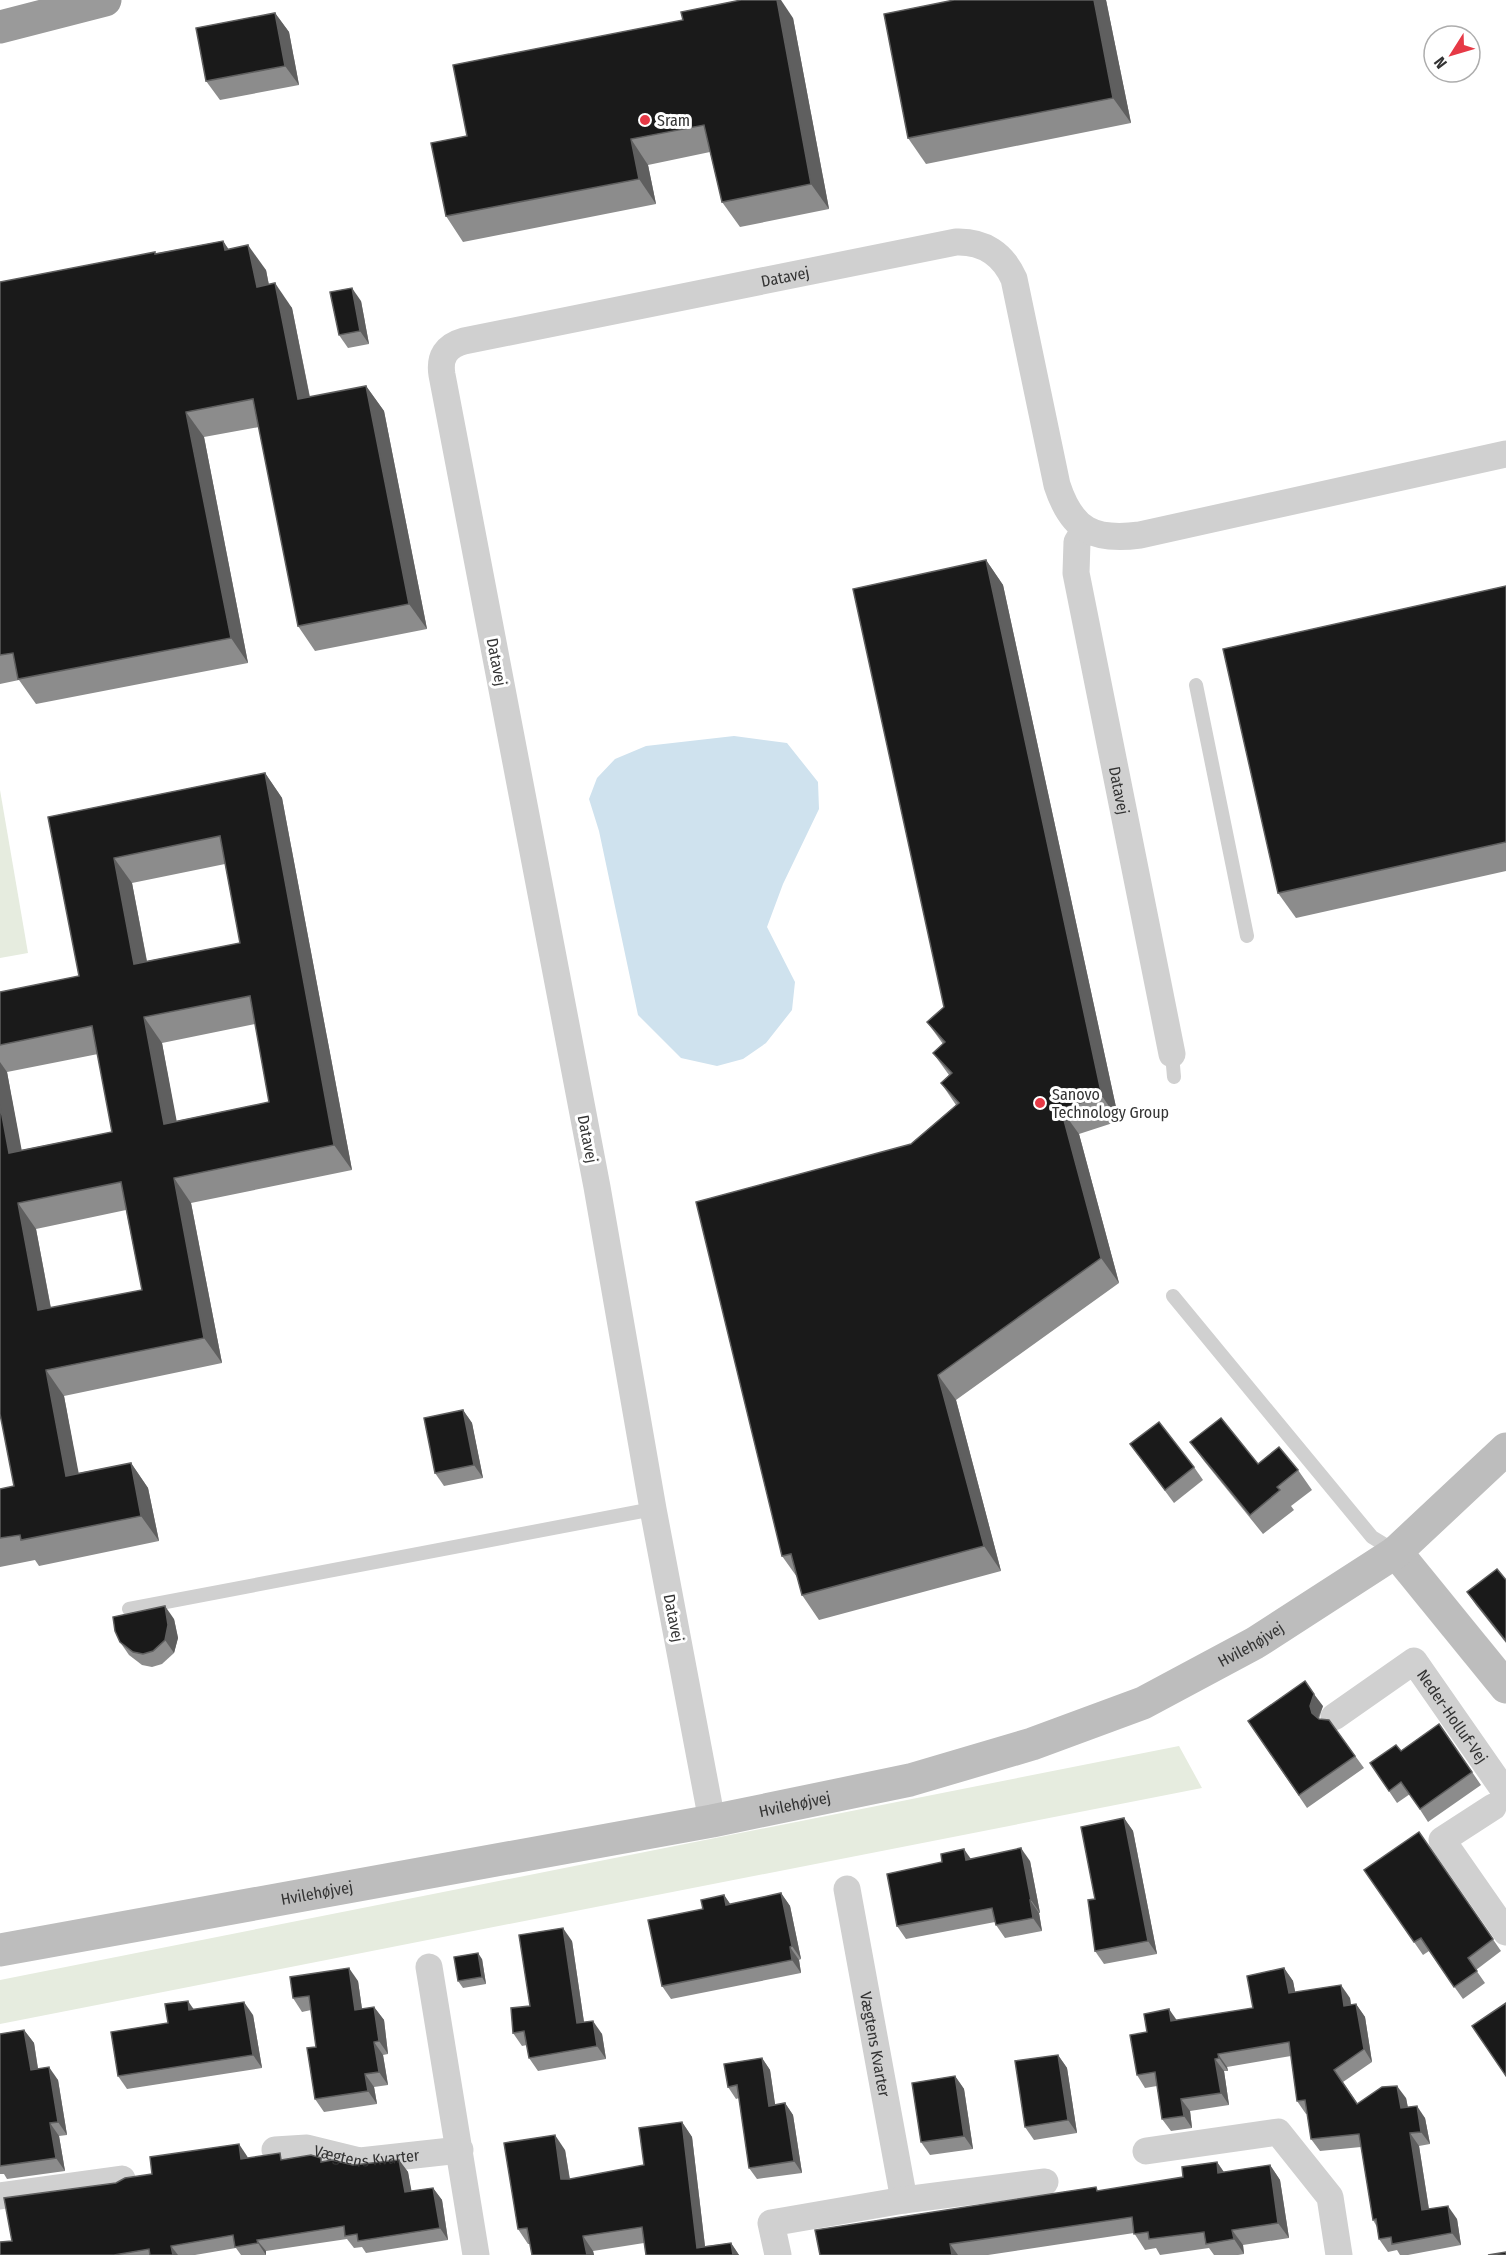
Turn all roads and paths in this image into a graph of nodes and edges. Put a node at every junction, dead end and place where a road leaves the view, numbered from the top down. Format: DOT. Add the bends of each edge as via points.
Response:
graph roads {
  1 [pos="105,0"];
  2 [pos="0,27"];
  3 [pos="1506,454"];
  4 [pos="1086,529"];
  5 [pos="1196,685"];
  6 [pos="1247,936"];
  7 [pos="1173,1065"];
  8 [pos="1173,1296"];
  9 [pos="1506,1449"];
  10 [pos="653,1509"];
  11 [pos="1396,1552"];
  12 [pos="129,1609"];
  13 [pos="1506,1687"];
  14 [pos="1334,1717"];
  15 [pos="1503,1805"];
  16 [pos="712,1821"];
  17 [pos="847,1889"];
  18 [pos="1506,1932"];
  19 [pos="0,1950"];
  20 [pos="429,1967"];
  21 [pos="275,2150"];
  22 [pos="460,2150"];
  23 [pos="1146,2151"];
  24 [pos="122,2179"];
  25 [pos="1045,2182"];
  26 [pos="0,2196"];
  27 [pos="904,2200"];
  28 [pos="476,2255"];
  29 [pos="777,2255"];
  30 [pos="1339,2255"];
  1 -- 2 [label="highway"];
  3 -- 4 [label="street, Datavej" via="1140,535 1103,537"];
  4 -- 7 [label="street, Datavej" via="1077,542 1076,573"];
  4 -- 10 [label="street, Datavej" via="1064,505 1057,485 1014,279 999,256 980,244 956,242 464,341 443,355 440,365 595,1176"];
  5 -- 6 [label="lane"];
  8 -- 11 [label="lane" via="1372,1537"];
  9 -- 11 [label="street, Hvilehøjvej"];
  10 -- 12 [label="lane"];
  10 -- 16 [label="street, Datavej"];
  11 -- 13 [label="street"];
  11 -- 16 [label="street, Hvilehøjvej" via="1255,1643 1143,1703 1032,1744 910,1780"];
  14 -- 15 [label="street, Neder-Holluf-Vej" via="1414,1661"];
  15 -- 18 [label="street, Neder-Holluf-Vej" via="1442,1840"];
  16 -- 19 [label="street, Hvilehøjvej"];
  17 -- 27 [label="street, Vægtens Kvarter"];
  20 -- 22 [label="street"];
  21 -- 22 [label="street, Vægtens Kvarter" via="307,2148 360,2161"];
  22 -- 28 [label="street"];
  23 -- 30 [label="street" via="1278,2132 1330,2197"];
  24 -- 26 [label="street"];
  25 -- 27 [label="street"];
  27 -- 29 [label="street" via="771,2223"];
}
